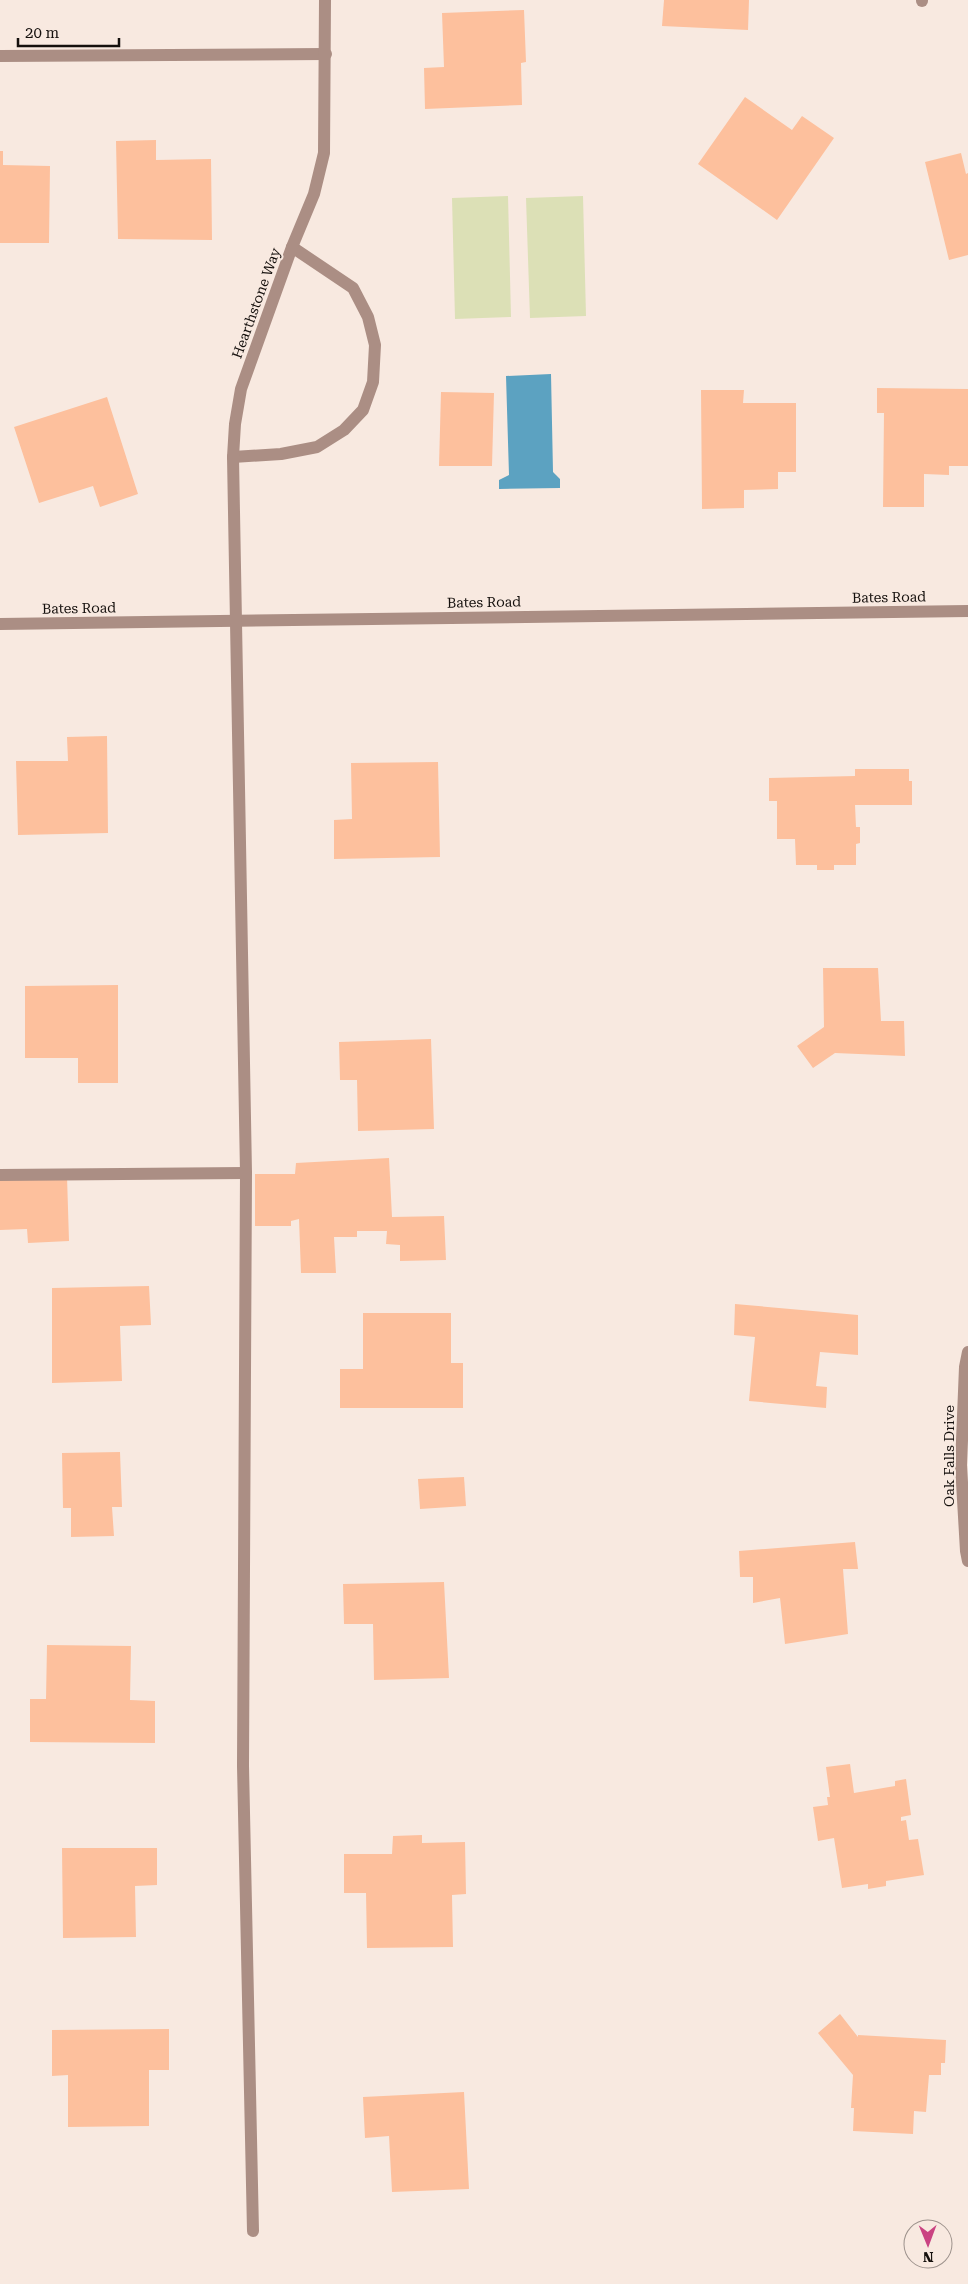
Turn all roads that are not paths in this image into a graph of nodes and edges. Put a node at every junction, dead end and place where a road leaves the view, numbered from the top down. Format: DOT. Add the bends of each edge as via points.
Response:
graph roads {
  1 [pos="325,0"];
  2 [pos="326,54"];
  3 [pos="0,56"];
  4 [pos="292,247"];
  5 [pos="234,457"];
  6 [pos="968,611"];
  7 [pos="236,621"];
  8 [pos="0,624"];
  9 [pos="246,1173"];
  10 [pos="0,1175"];
  11 [pos="968,1352"];
  12 [pos="968,1561"];
  13 [pos="253,2231"];
  1 -- 2 [label="street, Hearthstone Way"];
  2 -- 3 [label="street"];
  2 -- 4 [label="street, Hearthstone Way" via="324,153 314,194"];
  4 -- 5 [label="street, Hearthstone Way" via="241,389"];
  4 -- 5 [label="street" via="353,288 368,317 374,345 373,382 363,410 344,430 317,447 281,454"];
  5 -- 7 [label="street, Hearthstone Way"];
  6 -- 7 [label="street, Bates Road"];
  7 -- 8 [label="street, Bates Road"];
  7 -- 9 [label="street, Hearthstone Way"];
  9 -- 10 [label="street"];
  9 -- 13 [label="street, Hearthstone Way" via="243,1766"];
  11 -- 12 [label="street, Oak Falls Drive" via="961,1464"];
}
